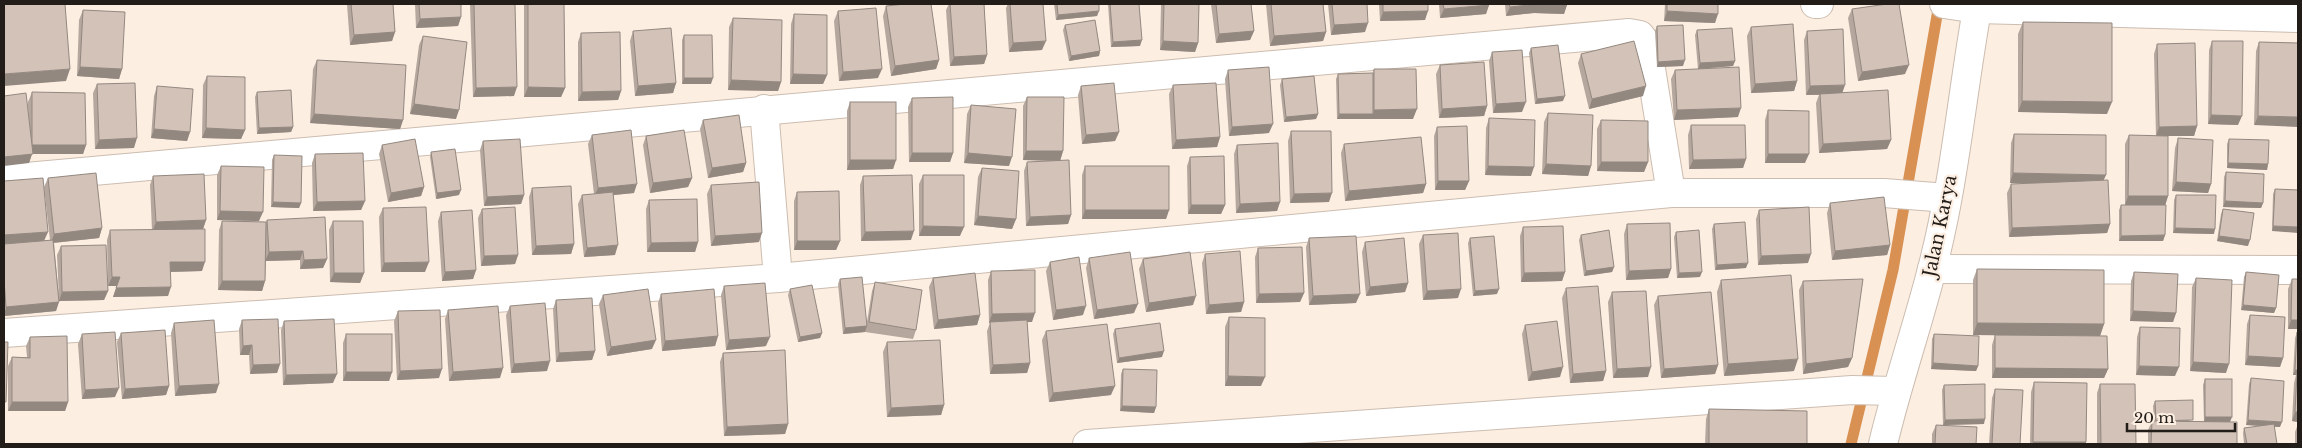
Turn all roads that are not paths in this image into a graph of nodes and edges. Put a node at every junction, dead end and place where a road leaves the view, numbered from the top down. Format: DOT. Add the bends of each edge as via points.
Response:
graph roads {
  1 [pos="1815,4"];
  2 [pos="1819,4"];
  3 [pos="1947,4"];
  4 [pos="1977,6"];
  5 [pos="2298,18"];
  6 [pos="764,109"];
  7 [pos="4,179"];
  8 [pos="1671,194"];
  9 [pos="1938,197"];
  10 [pos="1932,269"];
  11 [pos="2298,270"];
  12 [pos="778,278"];
  13 [pos="4,333"];
  14 [pos="1889,391"];
  15 [pos="1087,444"];
  16 [pos="1883,444"];
  1 -- 2 [label="street"];
  3 -- 4 [label="street"];
  4 -- 5 [label="street"];
  4 -- 9 [label="street, Jalan Karya"];
  6 -- 7 [label="street"];
  6 -- 8 [label="street" via="1033,88 1629,33 1640,35 1647,44"];
  6 -- 12 [label="street"];
  8 -- 9 [label="street" via="1884,193"];
  8 -- 12 [label="street"];
  9 -- 10 [label="street, Jalan Karya"];
  10 -- 11 [label="street"];
  10 -- 14 [label="street, Jalan Karya"];
  12 -- 13 [label="street"];
  14 -- 15 [label="street" via="1852,390"];
  14 -- 16 [label="street, Jalan Karya"];
}
